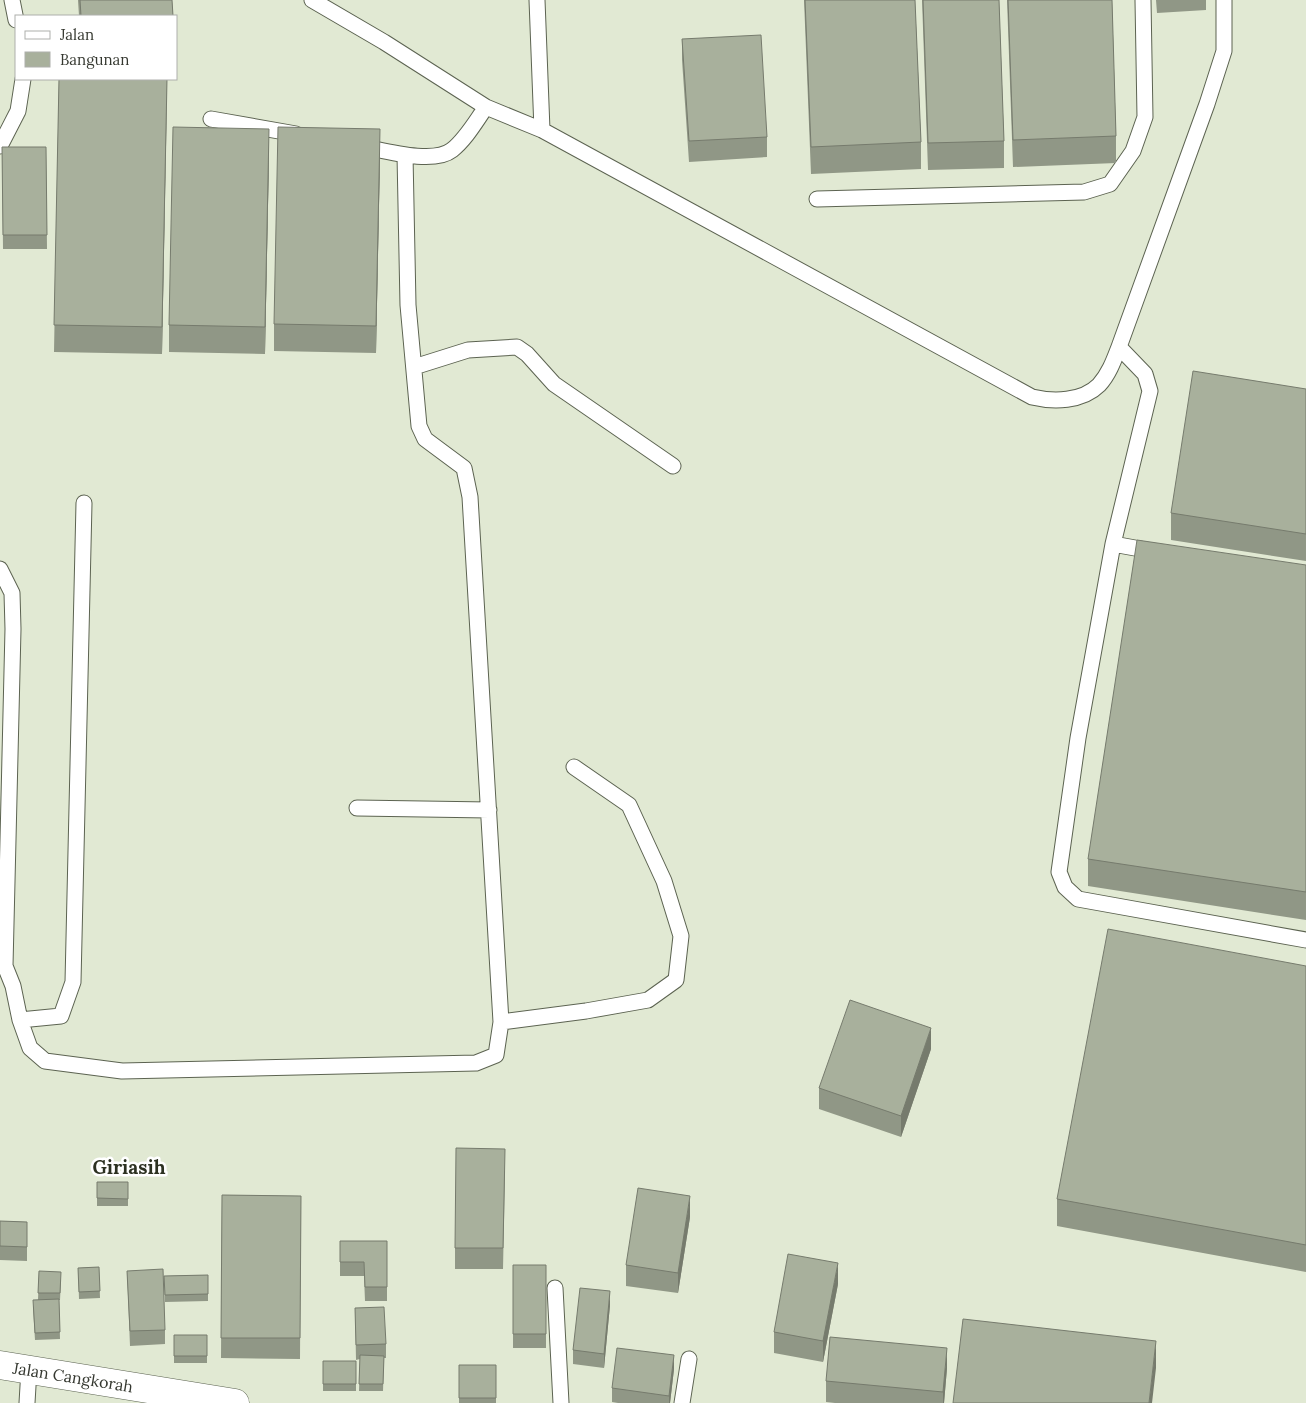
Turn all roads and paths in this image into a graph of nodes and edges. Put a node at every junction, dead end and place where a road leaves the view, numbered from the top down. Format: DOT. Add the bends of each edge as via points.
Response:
graph roads {
  1 [pos="12,0"];
  2 [pos="312,0"];
  3 [pos="537,0"];
  4 [pos="1143,0"];
  5 [pos="1224,0"];
  6 [pos="15,15"];
  7 [pos="22,80"];
  8 [pos="486,107"];
  9 [pos="211,119"];
  10 [pos="542,130"];
  11 [pos="308,137"];
  12 [pos="347,144"];
  13 [pos="0,146"];
  14 [pos="405,154"];
  15 [pos="817,199"];
  16 [pos="1120,347"];
  17 [pos="414,366"];
  18 [pos="673,466"];
  19 [pos="84,503"];
  20 [pos="1112,544"];
  21 [pos="1171,554"];
  22 [pos="0,568"];
  23 [pos="574,767"];
  24 [pos="357,808"];
  25 [pos="489,810"];
  26 [pos="1306,940"];
  27 [pos="20,1020"];
  28 [pos="501,1022"];
  29 [pos="555,1288"];
  30 [pos="689,1358"];
  31 [pos="0,1365"];
  32 [pos="29,1369"];
  33 [pos="27,1403"];
  34 [pos="236,1403"];
  35 [pos="561,1403"];
  36 [pos="682,1403"];
  1 -- 6 [label="lane"];
  2 -- 8 [label="lane"];
  3 -- 10 [label="lane"];
  4 -- 15 [label="lane" via="1145,117 1133,150 1110,184 1084,192"];
  5 -- 16 [label="lane" via="1224,51"];
  7 -- 13 [label="lane" via="18,111"];
  8 -- 10 [label="lane"];
  8 -- 14 [label="lane" via="451,150 439,156"];
  9 -- 11 [label="lane"];
  10 -- 16 [label="lane" via="1032,397 1064,400 1083,395 1098,386"];
  12 -- 14 [label="lane"];
  14 -- 17 [label="lane" via="408,305"];
  16 -- 20 [label="lane" via="1145,374 1150,391"];
  17 -- 18 [label="lane" via="468,350 517,347 554,384"];
  17 -- 25 [label="lane" via="419,426 425,439 464,468 470,497"];
  19 -- 27 [label="lane" via="72,982 61,1016"];
  20 -- 21 [label="lane"];
  20 -- 26 [label="lane" via="1078,738 1059,872 1065,887 1078,899"];
  22 -- 27 [label="lane" via="12,593 13,629 5,966 14,986"];
  23 -- 28 [label="lane" via="629,805 664,881 681,936 676,980 648,1000 586,1012"];
  24 -- 25 [label="lane"];
  25 -- 28 [label="lane"];
  27 -- 28 [label="lane" via="30,1048 45,1061 122,1070 476,1063 496,1055"];
  29 -- 35 [label="lane"];
  30 -- 36 [label="lane"];
  31 -- 32 [label="street, Jalan Cangkorah"];
  32 -- 33 [label="lane"];
  32 -- 34 [label="street, Jalan Cangkorah"];
}
